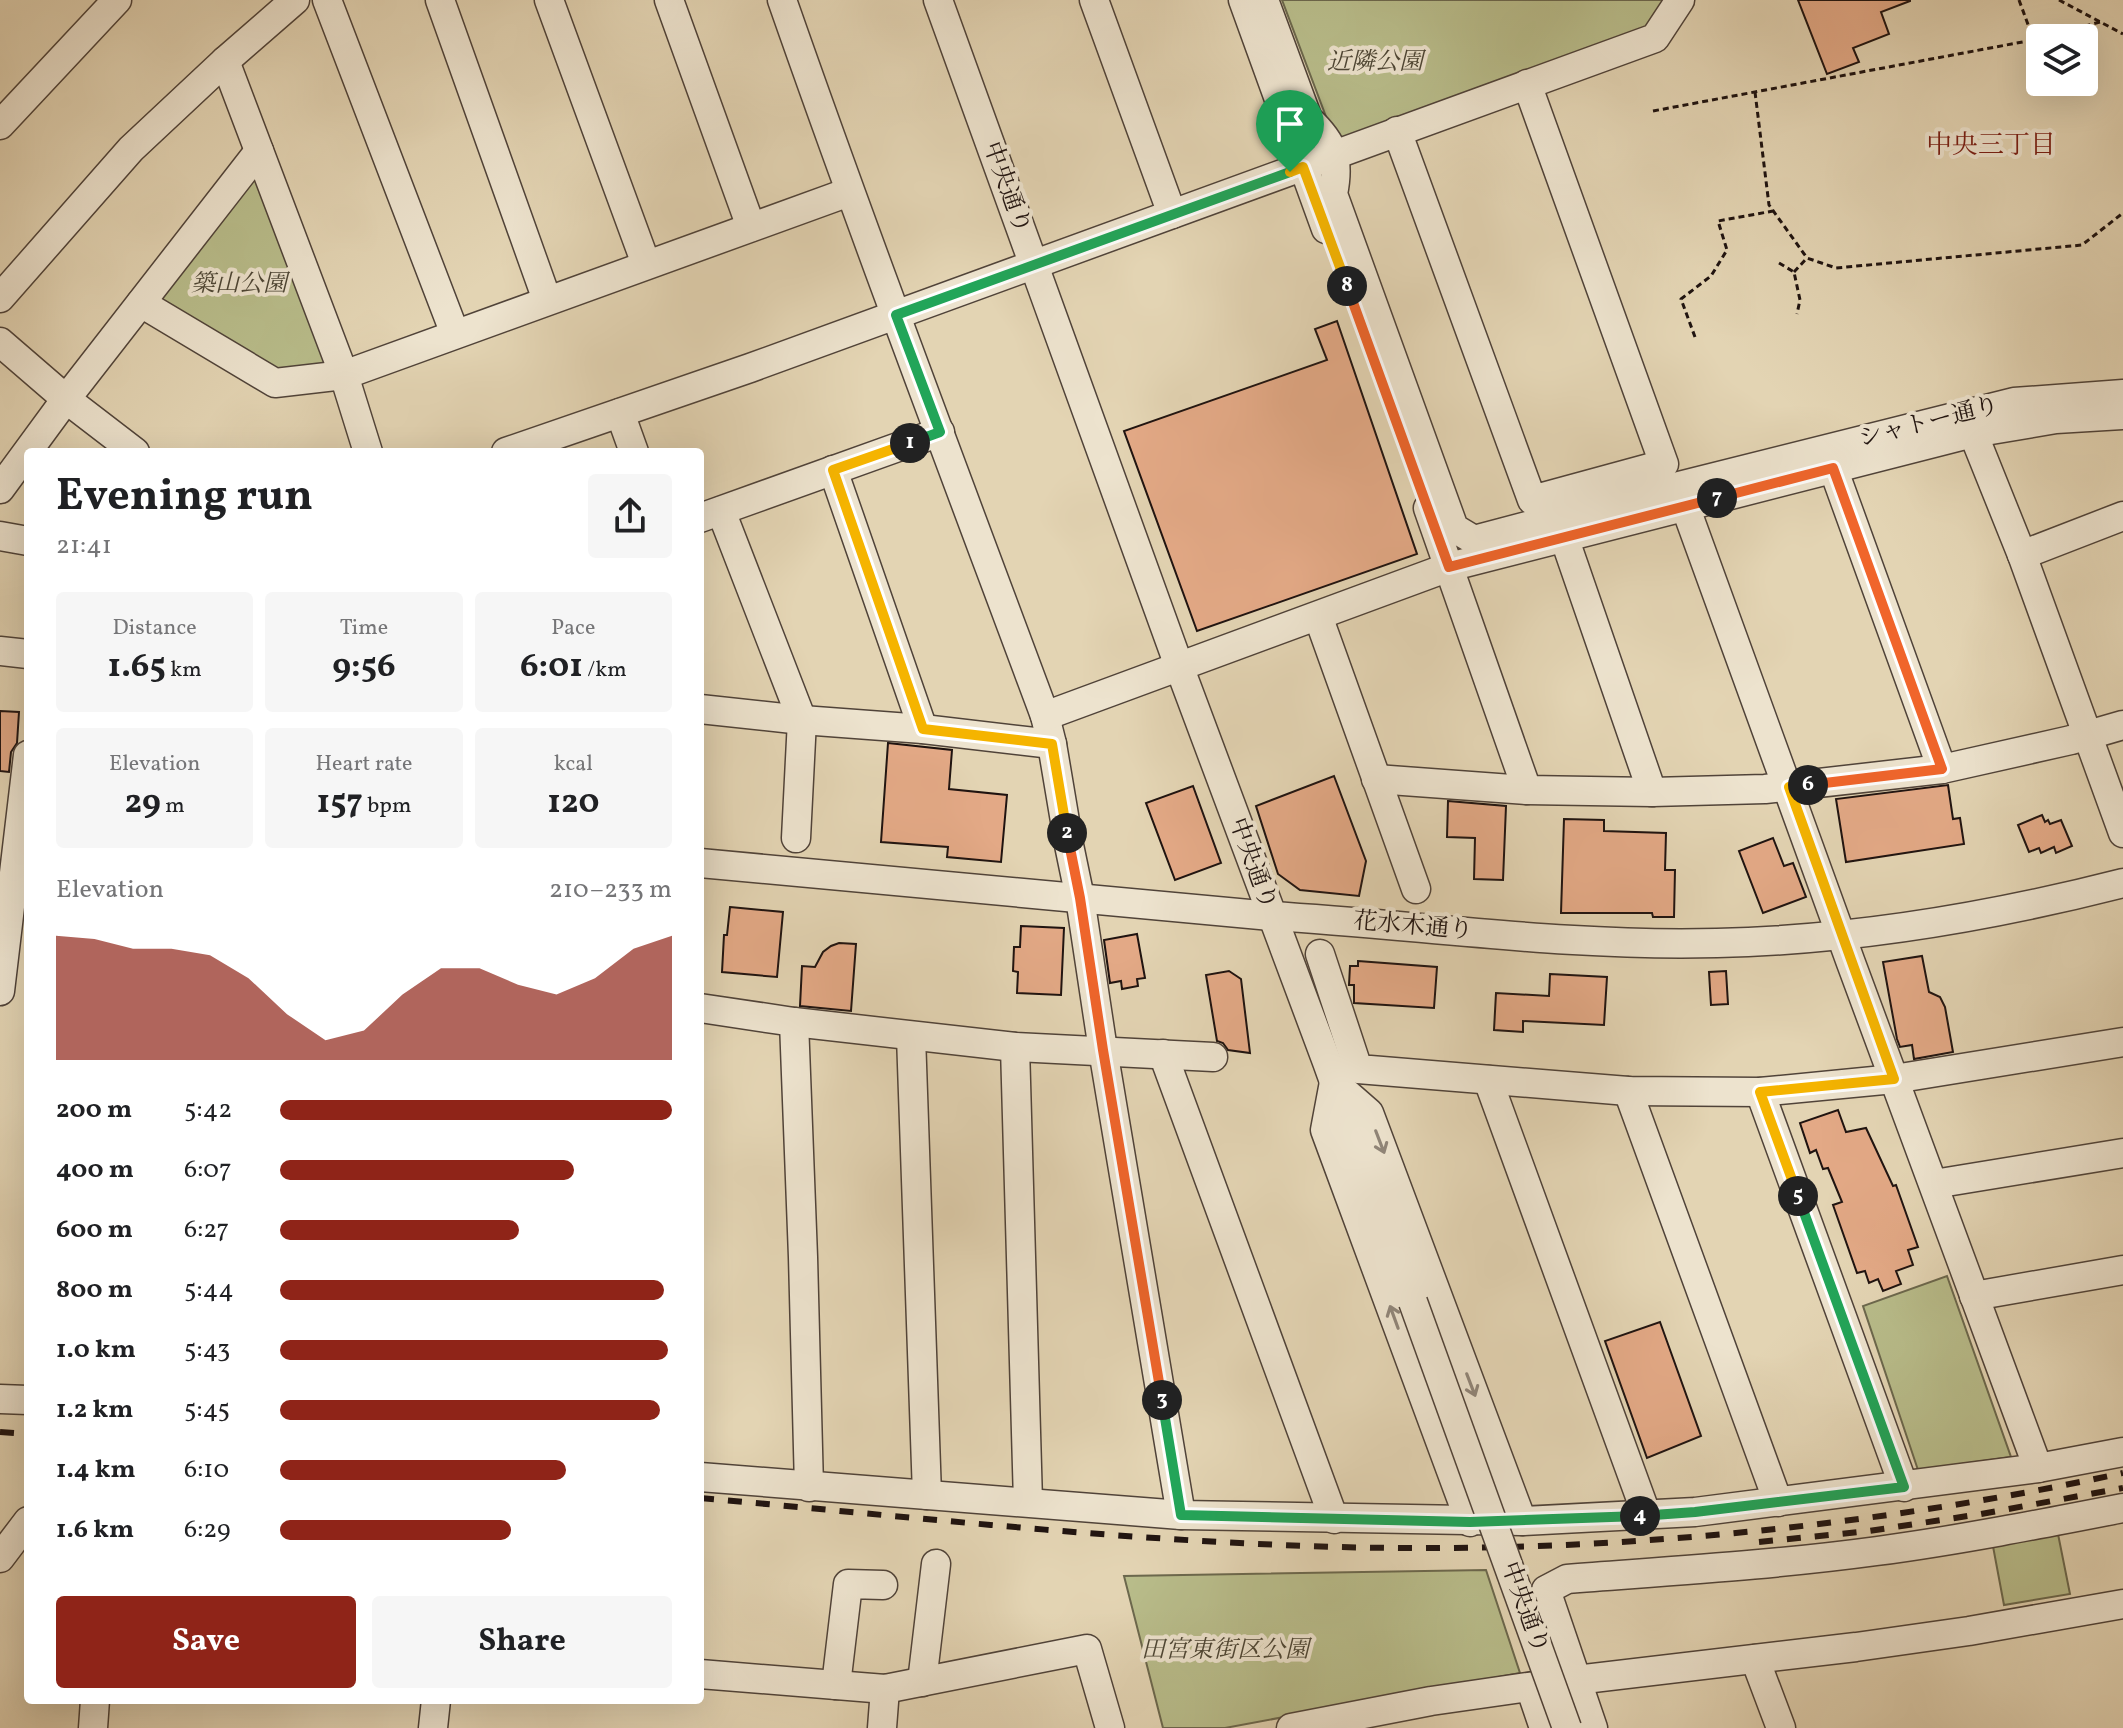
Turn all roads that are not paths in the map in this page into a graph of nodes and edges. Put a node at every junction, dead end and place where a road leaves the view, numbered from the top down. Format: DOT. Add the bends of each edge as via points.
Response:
graph roads {
  1 [pos="117,0"];
  2 [pos="295,0"];
  3 [pos="327,0"];
  4 [pos="440,0"];
  5 [pos="549,0"];
  6 [pos="669,0"];
  7 [pos="782,0"];
  8 [pos="938,0"];
  9 [pos="1094,0"];
  10 [pos="1243,0"];
  11 [pos="1264,0"];
  12 [pos="1680,0"];
  13 [pos="225,61"];
  14 [pos="1527,84"];
  15 [pos="1,123"];
  16 [pos="1397,131"];
  17 [pos="259,151"];
  18 [pos="1334,155"];
  19 [pos="1303,167"];
  20 [pos="849,192"];
  21 [pos="1172,214"];
  22 [pos="751,227"];
  23 [pos="646,264"];
  24 [pos="1034,264"];
  25 [pos="0,298"];
  26 [pos="547,300"];
  27 [pos="141,303"];
  28 [pos="896,315"];
  29 [pos="455,334"];
  30 [pos="0,342"];
  31 [pos="344,375"];
  32 [pos="2123,394"];
  33 [pos="66,399"];
  34 [pos="620,413"];
  35 [pos="2123,415"];
  36 [pos="940,432"];
  37 [pos="1973,433"];
  38 [pos="30,448"];
  39 [pos="130,448"];
  40 [pos="367,448"];
  41 [pos="518,448"];
  42 [pos="633,448"];
  43 [pos="24,456"];
  44 [pos="1833,468"];
  45 [pos="833,470"];
  46 [pos="0,489"];
  47 [pos="1685,506"];
  48 [pos="711,514"];
  49 [pos="2123,516"];
  50 [pos="0,536"];
  51 [pos="1564,537"];
  52 [pos="24,540"];
  53 [pos="2022,555"];
  54 [pos="1449,567"];
  55 [pos="1318,616"];
  56 [pos="0,651"];
  57 [pos="24,654"];
  58 [pos="1179,666"];
  59 [pos="704,709"];
  60 [pos="1045,716"];
  61 [pos="802,720"];
  62 [pos="2123,725"];
  63 [pos="923,729"];
  64 [pos="2087,735"];
  65 [pos="1052,744"];
  66 [pos="1942,769"];
  67 [pos="24,771"];
  68 [pos="1376,779"];
  69 [pos="1789,787"];
  70 [pos="1527,790"];
  71 [pos="1652,792"];
  72 [pos="17,799"];
  73 [pos="2123,833"];
  74 [pos="796,838"];
  75 [pos="704,863"];
  76 [pos="2123,883"];
  77 [pos="1416,889"];
  78 [pos="1080,898"];
  79 [pos="1271,916"];
  80 [pos="1841,935"];
  81 [pos="11,953"];
  82 [pos="1320,954"];
  83 [pos="0,991"];
  84 [pos="704,1009"];
  85 [pos="794,1022"];
  86 [pos="911,1036"];
  87 [pos="2123,1042"];
  88 [pos="1015,1047"];
  89 [pos="1103,1050"];
  90 [pos="1163,1054"];
  91 [pos="1213,1057"];
  92 [pos="1894,1079"];
  93 [pos="1488,1080"];
  94 [pos="1334,1082"];
  95 [pos="1628,1091"];
  96 [pos="1760,1092"];
  97 [pos="2123,1153"];
  98 [pos="1934,1184"];
  99 [pos="2123,1270"];
  100 [pos="1974,1296"];
  101 [pos="0,1399"];
  102 [pos="24,1400"];
  103 [pos="2123,1452"];
  104 [pos="2038,1468"];
  105 [pos="704,1477"];
  106 [pos="809,1487"];
  107 [pos="1904,1487"];
  108 [pos="927,1495"];
  109 [pos="1028,1502"];
  110 [pos="1778,1502"];
  111 [pos="2123,1508"];
  112 [pos="1181,1515"];
  113 [pos="1647,1516"];
  114 [pos="1334,1519"];
  115 [pos="1522,1521"];
  116 [pos="1470,1522"];
  117 [pos="24,1526"];
  118 [pos="0,1558"];
  119 [pos="936,1564"];
  120 [pos="883,1585"];
  121 [pos="2123,1604"];
  122 [pos="1755,1659"];
  123 [pos="704,1674"];
  124 [pos="1576,1680"];
  125 [pos="922,1682"];
  126 [pos="836,1685"];
  127 [pos="1530,1687"];
  128 [pos="885,1689"];
  129 [pos="95,1704"];
  130 [pos="436,1704"];
  131 [pos="93,1728"];
  132 [pos="433,1728"];
  133 [pos="882,1728"];
  134 [pos="1110,1728"];
  135 [pos="1291,1728"];
  136 [pos="1544,1728"];
  137 [pos="1567,1728"];
  138 [pos="1593,1728"];
  139 [pos="1781,1728"];
  1 -- 15 [label="street"];
  2 -- 13 [label="street"];
  3 -- 29 [label="street"];
  4 -- 26 [label="street"];
  5 -- 23 [label="street"];
  6 -- 22 [label="street"];
  7 -- 20 [label="street"];
  8 -- 24 [label="street, 中央通り"];
  9 -- 21 [label="street"];
  10 -- 19 [label="street"];
  11 -- 18 [label="street" via="1308,119"];
  12 -- 14 [label="street" via="1655,38"];
  13 -- 17 [label="street"];
  13 -- 25 [label="street" via="131,149"];
  14 -- 16 [label="street"];
  14 -- 16 [label="street" via="1664,464 1532,500"];
  16 -- 18 [label="street"];
  17 -- 27 [label="street"];
  17 -- 31 [label="street"];
  18 -- 19 [label="street"];
  18 -- 32 [label="street, シャトー通り" via="1333,194 1454,528 1474,540 2014,402"];
  19 -- 21 [label="street"];
  19 -- 54 [label="street"];
  20 -- 22 [label="street"];
  20 -- 28 [label="street"];
  21 -- 24 [label="street"];
  22 -- 23 [label="street"];
  23 -- 26 [label="street"];
  24 -- 28 [label="street"];
  24 -- 58 [label="street, 中央通り"];
  26 -- 29 [label="street"];
  27 -- 31 [label="street" via="275,383"];
  27 -- 33 [label="street"];
  28 -- 34 [label="street"];
  28 -- 36 [label="street"];
  29 -- 31 [label="street"];
  30 -- 33 [label="street"];
  31 -- 40 [label="street"];
  33 -- 38 [label="street"];
  33 -- 39 [label="street"];
  34 -- 41 [label="street"];
  34 -- 42 [label="street"];
  35 -- 37 [label="street" via="2056,419"];
  36 -- 45 [label="street"];
  36 -- 60 [label="street"];
  37 -- 44 [label="street"];
  37 -- 53 [label="street"];
  43 -- 46 [label="street"];
  44 -- 47 [label="street"];
  44 -- 66 [label="street"];
  45 -- 48 [label="street"];
  45 -- 63 [label="street"];
  47 -- 51 [label="street"];
  47 -- 69 [label="street"];
  48 -- 61 [label="street"];
  49 -- 53 [label="street"];
  50 -- 52 [label="street"];
  51 -- 54 [label="street"];
  51 -- 71 [label="street"];
  53 -- 64 [label="street"];
  54 -- 55 [label="street"];
  54 -- 70 [label="street"];
  55 -- 58 [label="street"];
  55 -- 68 [label="street"];
  56 -- 57 [label="street"];
  58 -- 60 [label="street"];
  58 -- 79 [label="street, 中央通り"];
  59 -- 61 [label="street"];
  60 -- 65 [label="street"];
  61 -- 63 [label="street"];
  61 -- 74 [label="street"];
  62 -- 64 [label="street"];
  63 -- 65 [label="street"];
  64 -- 66 [label="street"];
  64 -- 73 [label="street"];
  65 -- 78 [label="street"];
  66 -- 69 [label="street"];
  67 -- 72 [label="street"];
  68 -- 70 [label="street"];
  68 -- 77 [label="street"];
  69 -- 71 [label="street"];
  69 -- 80 [label="street"];
  70 -- 71 [label="street"];
  72 -- 81 [label="street"];
  75 -- 78 [label="street, 花水木通り"];
  76 -- 80 [label="street, 花水木通り" via="1944,922"];
  78 -- 79 [label="street, 花水木通り"];
  78 -- 89 [label="street"];
  79 -- 80 [label="street, 花水木通り" via="1612,942 1717,943"];
  79 -- 94 [label="street, 中央通り"];
  80 -- 92 [label="street"];
  81 -- 83 [label="street"];
  82 -- 93 [label="street" via="1358,1069"];
  84 -- 85 [label="street"];
  85 -- 86 [label="street"];
  85 -- 106 [label="street"];
  86 -- 88 [label="street"];
  86 -- 108 [label="street"];
  87 -- 92 [label="street"];
  88 -- 89 [label="street"];
  88 -- 109 [label="street"];
  89 -- 90 [label="street"];
  89 -- 112 [label="street"];
  90 -- 91 [label="street"];
  90 -- 114 [label="street"];
  92 -- 96 [label="street"];
  92 -- 98 [label="street"];
  93 -- 95 [label="street"];
  93 -- 113 [label="street"];
  94 -- 115 [label="street, one-way" via="1369,1113"];
  116 -- 94 [label="street, one-way" via="1325,1130"];
  94 -- 137 [label="street, 中央通り, bridge"];
  95 -- 96 [label="street"];
  95 -- 110 [label="street"];
  96 -- 107 [label="street"];
  97 -- 98 [label="street"];
  98 -- 100 [label="street"];
  99 -- 100 [label="street"];
  100 -- 104 [label="street"];
  101 -- 102 [label="street"];
  103 -- 104 [label="street"];
  104 -- 107 [label="street"];
  105 -- 106 [label="street"];
  106 -- 108 [label="street"];
  107 -- 110 [label="street"];
  108 -- 109 [label="street"];
  109 -- 112 [label="street"];
  110 -- 113 [label="street"];
  111 -- 124 [label="street" via="1875,1551 1567,1579 1546,1590"];
  112 -- 114 [label="street"];
  113 -- 115 [label="street"];
  114 -- 116 [label="street"];
  115 -- 116 [label="street"];
  117 -- 118 [label="street"];
  119 -- 125 [label="street"];
  120 -- 126 [label="street" via="848,1584"];
  121 -- 122 [label="street"];
  122 -- 124 [label="street"];
  122 -- 139 [label="street"];
  123 -- 126 [label="street"];
  124 -- 127 [label="street"];
  124 -- 138 [label="street"];
  125 -- 128 [label="street"];
  125 -- 134 [label="street" via="1087,1649"];
  126 -- 128 [label="street"];
  127 -- 135 [label="street"];
  127 -- 136 [label="street"];
  128 -- 133 [label="street"];
  129 -- 131 [label="street"];
  130 -- 132 [label="street"];
}
